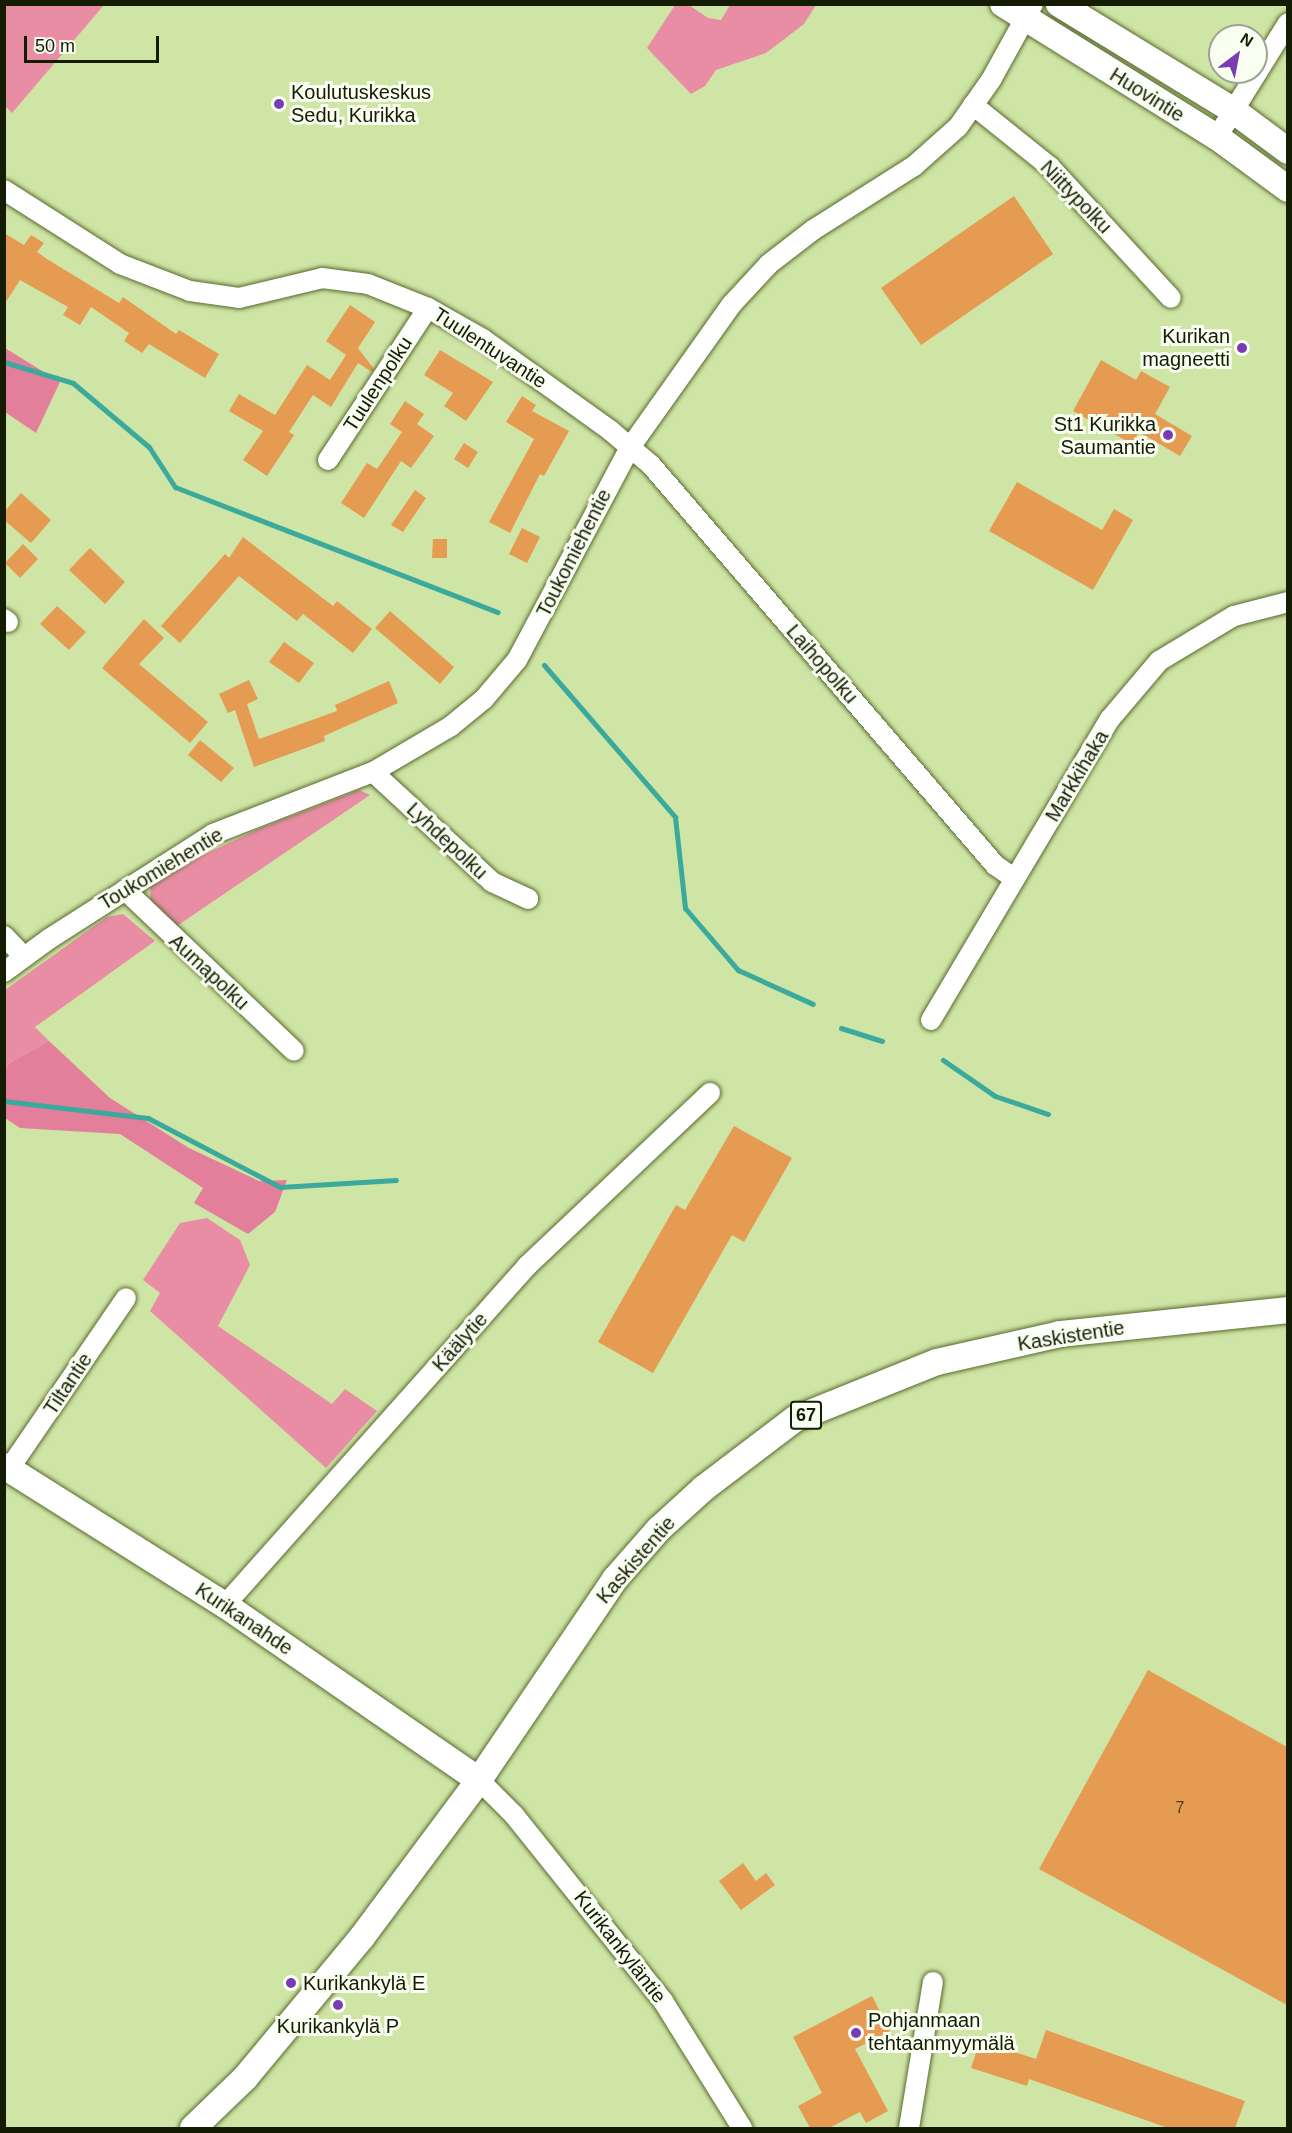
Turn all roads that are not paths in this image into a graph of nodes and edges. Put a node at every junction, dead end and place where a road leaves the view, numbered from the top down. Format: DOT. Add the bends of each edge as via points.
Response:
graph roads {
  1 [pos="1003,4"];
  2 [pos="1059,4"];
  3 [pos="1029,11"];
  4 [pos="1287,23"];
  5 [pos="973,105"];
  6 [pos="1234,111"];
  7 [pos="1216,137"];
  8 [pos="1287,151"];
  9 [pos="1287,189"];
  10 [pos="4,190"];
  11 [pos="1170,298"];
  12 [pos="428,308"];
  13 [pos="631,446"];
  14 [pos="328,460"];
  15 [pos="1287,602"];
  16 [pos="373,772"];
  17 [pos="1015,879"];
  18 [pos="125,890"];
  19 [pos="528,899"];
  20 [pos="4,936"];
  21 [pos="23,956"];
  22 [pos="4,972"];
  23 [pos="931,1020"];
  24 [pos="294,1051"];
  25 [pos="710,1093"];
  26 [pos="126,1298"];
  27 [pos="1287,1310"];
  28 [pos="7,1468"];
  29 [pos="225,1605"];
  30 [pos="479,1780"];
  31 [pos="933,1982"];
  32 [pos="193,2128"];
  33 [pos="742,2128"];
  34 [pos="909,2128"];
  1 -- 3 [label="main road, Huovintie"];
  2 -- 6 [label="main road, Huovintie"];
  3 -- 5 [label="street, Toukomiehentie"];
  3 -- 7 [label="main road, Huovintie"];
  4 -- 6 [label="street"];
  5 -- 11 [label="street, Niittypolku" via="1050,167"];
  5 -- 13 [label="street, Toukomiehentie" via="958,127 914,166 813,230 769,264 732,304"];
  6 -- 7 [label="street"];
  6 -- 8 [label="main road, Huovintie"];
  7 -- 9 [label="main road, Huovintie"];
  10 -- 12 [label="street, Tuulentuvantie" via="120,264 190,291 239,298 322,278 368,284"];
  12 -- 13 [label="street, Tuulentuvantie" via="483,339"];
  12 -- 14 [label="street, Tuulenpolku"];
  13 -- 16 [label="street, Toukomiehentie" via="517,660 484,699 451,726"];
  13 -- 17 [label="street, Laihopolku" via="995,865"];
  15 -- 17 [label="street, Markkihaka" via="1234,616 1159,661 1110,719"];
  16 -- 18 [label="street, Toukomiehentie" via="213,834"];
  16 -- 19 [label="street, Lyhdepolku" via="492,882"];
  17 -- 23 [label="street, Markkihaka"];
  18 -- 21 [label="street, Toukomiehentie"];
  18 -- 24 [label="street, Aumapolku"];
  20 -- 21 [label="street"];
  21 -- 22 [label="street, Toukomiehentie"];
  25 -- 29 [label="street, Käälytie" via="527,1266"];
  26 -- 28 [label="street, Tiltantie"];
  27 -- 30 [label="main road, Kaskistentie / 67" via="1060,1334 937,1362 795,1419 704,1488 659,1529 615,1578"];
  28 -- 29 [label="main road, Kurikanahde"];
  29 -- 30 [label="main road, Kurikanahde"];
  30 -- 32 [label="main road, Kaskistentie / 67" via="362,1937 245,2078"];
  30 -- 33 [label="street, Kurikankyläntie" via="514,1815 663,2001"];
  31 -- 34 [label="street"];
}
